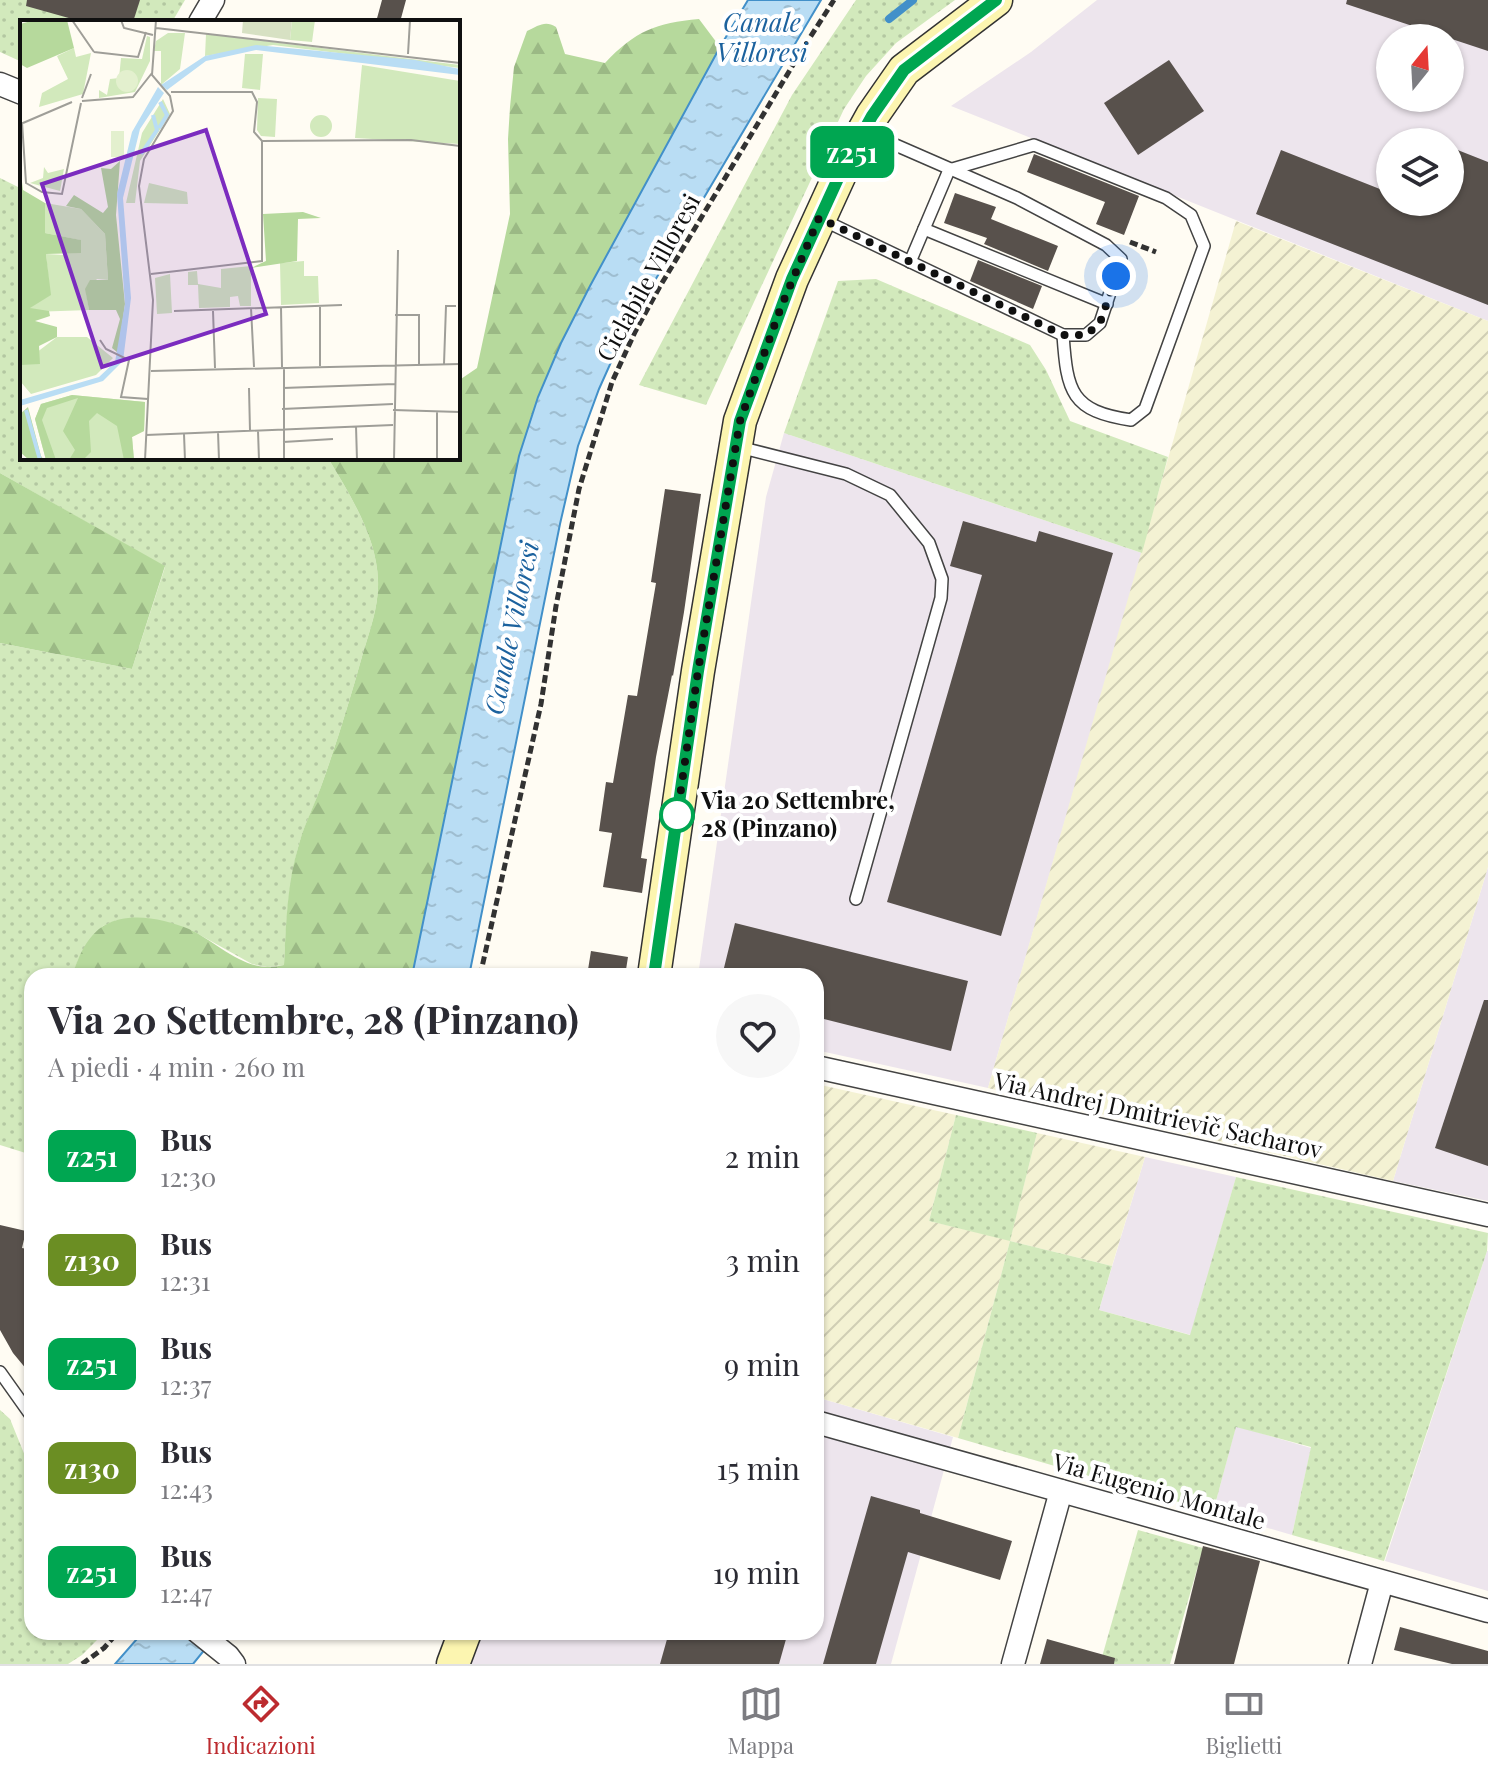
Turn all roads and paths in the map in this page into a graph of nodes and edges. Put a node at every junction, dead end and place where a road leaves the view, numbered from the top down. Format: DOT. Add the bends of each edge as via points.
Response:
graph roads {
  1 [pos="213,0"];
  2 [pos="834,0"];
  3 [pos="996,0"];
  4 [pos="201,20"];
  5 [pos="0,84"];
  6 [pos="20,92"];
  7 [pos="864,131"];
  8 [pos="949,170"];
  9 [pos="819,218"];
  10 [pos="924,229"];
  11 [pos="910,262"];
  12 [pos="1107,304"];
  13 [pos="1063,335"];
  14 [pos="734,446"];
  15 [pos="856,899"];
  16 [pos="482,968"];
  17 [pos="655,968"];
  18 [pos="824,1069"];
  19 [pos="1488,1215"];
  20 [pos="0,1372"];
  21 [pos="24,1406"];
  22 [pos="824,1424"];
  23 [pos="1061,1491"];
  24 [pos="1382,1582"];
  25 [pos="1488,1611"];
  26 [pos="111,1640"];
  27 [pos="208,1640"];
  28 [pos="462,1640"];
  29 [pos="227,1656"];
  30 [pos="82,1664"];
  31 [pos="453,1664"];
  32 [pos="1013,1664"];
  33 [pos="1360,1664"];
  1 -- 4 [label="street"];
  2 -- 16 [label="path, Ciclabile Villoresi" via="659,288 612,382 579,489 541,704"];
  3 -- 7 [label="street" via="904,70"];
  5 -- 6 [label="street"];
  7 -- 8 [label="lane"];
  7 -- 9 [label="street"];
  8 -- 10 [label="lane"];
  8 -- 12 [label="lane" via="1017,198 1106,245 1121,259"];
  8 -- 13 [label="lane" via="1034,145 1166,198 1191,215 1204,246 1145,409 1131,420 1086,407 1071,390"];
  9 -- 11 [label="lane"];
  9 -- 14 [label="street" via="781,307"];
  10 -- 11 [label="lane"];
  10 -- 12 [label="lane"];
  11 -- 13 [label="lane"];
  12 -- 13 [label="lane" via="1100,323 1086,335"];
  14 -- 15 [label="lane" via="846,474 890,495 929,543 942,579"];
  14 -- 17 [label="street"];
  18 -- 19 [label="street, Via Andrej Dmitrievič Sacharov"];
  20 -- 21 [label="lane"];
  22 -- 23 [label="street, Via Eugenio Montale"];
  23 -- 24 [label="street, Via Eugenio Montale"];
  23 -- 32 [label="street"];
  24 -- 25 [label="street, Via Eugenio Montale"];
  24 -- 33 [label="street"];
  26 -- 30 [label="path"];
  27 -- 29 [label="street"];
  28 -- 31 [label="street"];
}
